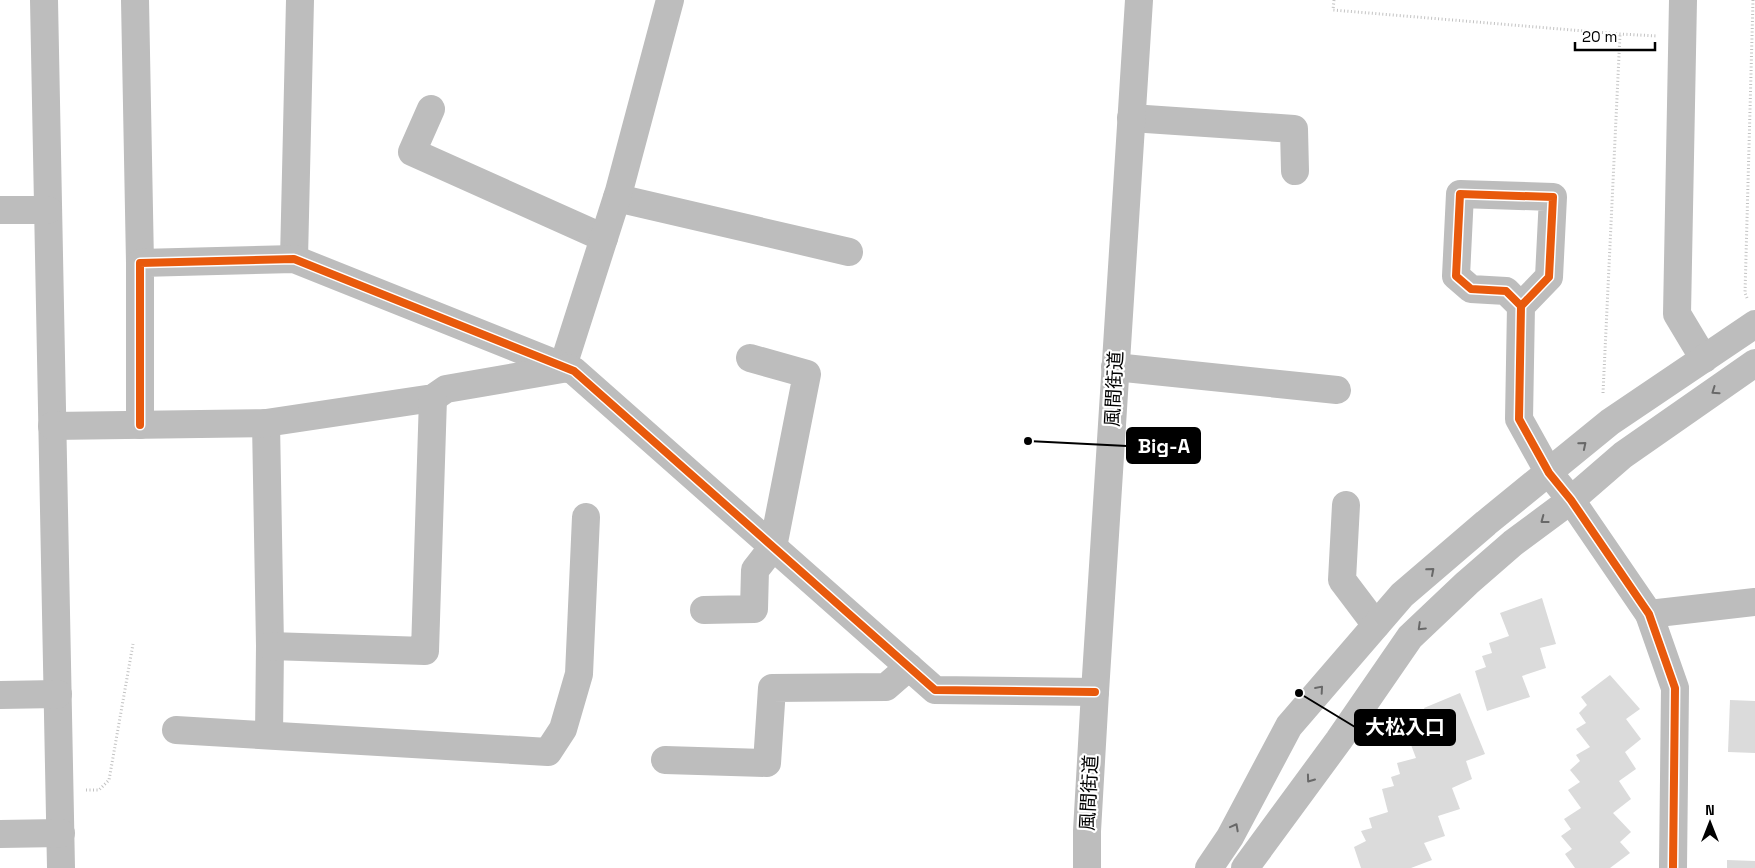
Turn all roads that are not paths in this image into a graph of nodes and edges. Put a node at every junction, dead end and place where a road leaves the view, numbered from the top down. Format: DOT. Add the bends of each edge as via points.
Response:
graph roads {
  1 [pos="44,0"];
  2 [pos="135,0"];
  3 [pos="300,0"];
  4 [pos="670,0"];
  5 [pos="1139,0"];
  6 [pos="1683,0"];
  7 [pos="431,109"];
  8 [pos="1131,118"];
  9 [pos="1295,172"];
  10 [pos="617,198"];
  11 [pos="0,210"];
  12 [pos="48,210"];
  13 [pos="604,238"];
  14 [pos="849,252"];
  15 [pos="294,259"];
  16 [pos="140,263"];
  17 [pos="1521,306"];
  18 [pos="1752,312"];
  19 [pos="750,358"];
  20 [pos="1704,359"];
  21 [pos="1755,363"];
  22 [pos="566,367"];
  23 [pos="1115,368"];
  24 [pos="1337,390"];
  25 [pos="434,398"];
  26 [pos="266,423"];
  27 [pos="140,425"];
  28 [pos="52,426"];
  29 [pos="1549,473"];
  30 [pos="1571,500"];
  31 [pos="1346,505"];
  32 [pos="586,517"];
  33 [pos="773,546"];
  34 [pos="1755,602"];
  35 [pos="704,610"];
  36 [pos="1650,614"];
  37 [pos="1376,625"];
  38 [pos="270,646"];
  39 [pos="909,667"];
  40 [pos="1095,692"];
  41 [pos="58,694"];
  42 [pos="0,695"];
  43 [pos="176,730"];
  44 [pos="269,735"];
  45 [pos="665,760"];
  46 [pos="61,832"];
  47 [pos="0,834"];
  48 [pos="61,868"];
  49 [pos="1087,868"];
  50 [pos="1209,868"];
  51 [pos="1245,868"];
  52 [pos="1673,868"];
  1 -- 12 [label="street"];
  2 -- 16 [label="street"];
  3 -- 15 [label="street"];
  4 -- 10 [label="street"];
  5 -- 8 [label="street, 風間街道"];
  6 -- 20 [label="street" via="1677,314"];
  7 -- 13 [label="street" via="412,152"];
  8 -- 9 [label="street" via="1294,129"];
  8 -- 23 [label="street, 風間街道"];
  10 -- 13 [label="street"];
  10 -- 14 [label="street"];
  11 -- 12 [label="street"];
  12 -- 28 [label="street"];
  13 -- 22 [label="street"];
  15 -- 16 [label="street"];
  15 -- 22 [label="street"];
  16 -- 27 [label="street"];
  17 -- 17 [label="street" via="1506,291 1471,288 1456,276 1460,194 1553,197 1549,278"];
  17 -- 29 [label="street" via="1519,419"];
  18 -- 20 [label="street"];
  19 -- 33 [label="street" via="807,374"];
  29 -- 20 [label="street, one-way" via="1610,422"];
  21 -- 30 [label="street, one-way" via="1623,455"];
  22 -- 25 [label="street" via="446,389"];
  22 -- 33 [label="street" via="574,370"];
  23 -- 24 [label="street"];
  23 -- 40 [label="street, 風間街道"];
  25 -- 26 [label="street"];
  25 -- 38 [label="street" via="425,651"];
  26 -- 27 [label="street"];
  26 -- 38 [label="street"];
  27 -- 28 [label="street"];
  28 -- 41 [label="street"];
  29 -- 30 [label="street"];
  37 -- 29 [label="street, one-way" via="1409,589"];
  30 -- 36 [label="street"];
  30 -- 51 [label="street, one-way" via="1467,583 1410,638"];
  31 -- 37 [label="street" via="1342,580"];
  32 -- 44 [label="street" via="579,674 563,729 548,752"];
  33 -- 35 [label="street" via="755,570 754,609"];
  33 -- 39 [label="street"];
  34 -- 36 [label="street"];
  36 -- 52 [label="street" via="1676,688"];
  50 -- 37 [label="street, one-way" via="1230,836 1289,726"];
  38 -- 44 [label="street"];
  39 -- 40 [label="street" via="935,690"];
  39 -- 45 [label="street" via="886,687 772,688 766,763"];
  40 -- 49 [label="street, 風間街道"];
  41 -- 42 [label="street"];
  41 -- 46 [label="street"];
  43 -- 44 [label="street"];
  46 -- 47 [label="street"];
  46 -- 48 [label="street"];
}
